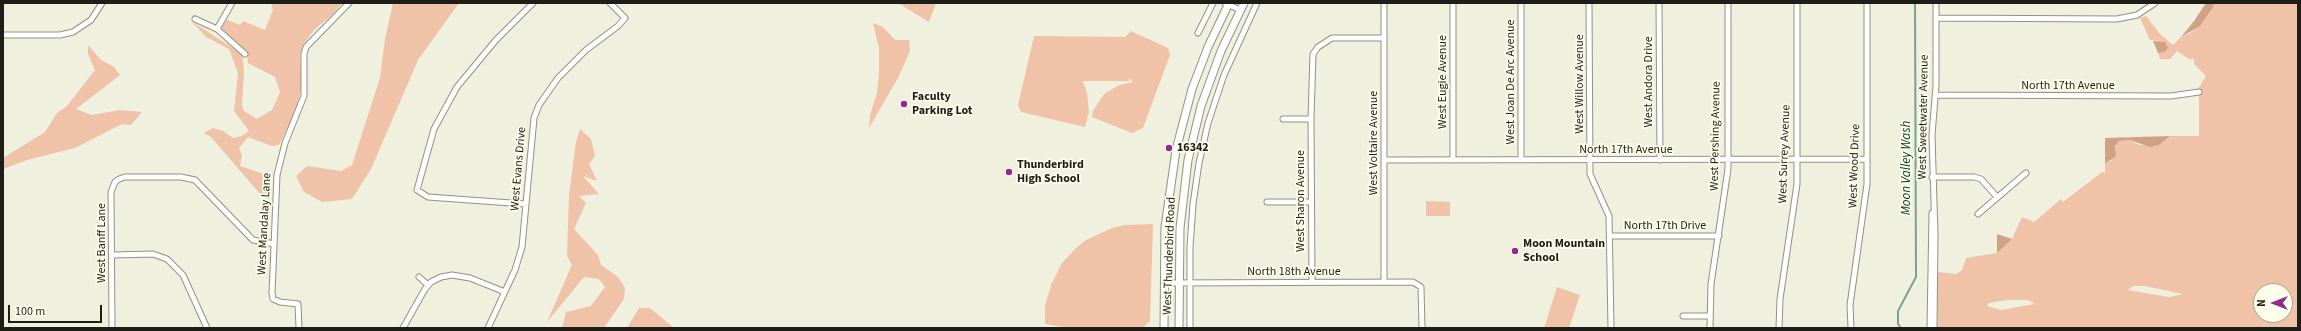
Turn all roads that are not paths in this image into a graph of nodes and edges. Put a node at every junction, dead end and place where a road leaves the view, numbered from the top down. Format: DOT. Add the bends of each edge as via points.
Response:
graph roads {
  1 [pos="102,3"];
  2 [pos="232,3"];
  3 [pos="349,3"];
  4 [pos="534,3"];
  5 [pos="610,3"];
  6 [pos="1213,3"];
  7 [pos="1227,3"];
  8 [pos="1244,3"];
  9 [pos="1257,3"];
  10 [pos="1384,3"];
  11 [pos="1453,3"];
  12 [pos="1521,3"];
  13 [pos="1590,3"];
  14 [pos="1659,3"];
  15 [pos="1728,3"];
  16 [pos="1797,3"];
  17 [pos="1867,3"];
  18 [pos="1936,3"];
  19 [pos="2155,3"];
  20 [pos="1240,10"];
  21 [pos="1936,18"];
  22 [pos="195,19"];
  23 [pos="217,29"];
  24 [pos="1198,33"];
  25 [pos="3,35"];
  26 [pos="1384,38"];
  27 [pos="245,54"];
  28 [pos="2199,92"];
  29 [pos="1936,95"];
  30 [pos="1283,119"];
  31 [pos="1311,119"];
  32 [pos="1867,159"];
  33 [pos="1384,160"];
  34 [pos="1453,160"];
  35 [pos="1521,160"];
  36 [pos="1590,160"];
  37 [pos="1660,160"];
  38 [pos="1728,160"];
  39 [pos="1797,160"];
  40 [pos="2026,173"];
  41 [pos="1932,177"];
  42 [pos="1997,197"];
  43 [pos="1267,202"];
  44 [pos="1312,202"];
  45 [pos="525,204"];
  46 [pos="1933,208"];
  47 [pos="1978,214"];
  48 [pos="1610,236"];
  49 [pos="1719,236"];
  50 [pos="274,244"];
  51 [pos="112,255"];
  52 [pos="419,277"];
  53 [pos="1190,282"];
  54 [pos="1312,282"];
  55 [pos="1384,282"];
  56 [pos="1164,283"];
  57 [pos="1179,283"];
  58 [pos="428,285"];
  59 [pos="505,292"];
  60 [pos="1683,316"];
  61 [pos="1710,316"];
  62 [pos="112,328"];
  63 [pos="207,328"];
  64 [pos="299,328"];
  65 [pos="403,328"];
  66 [pos="488,328"];
  67 [pos="1164,328"];
  68 [pos="1179,328"];
  69 [pos="1190,328"];
  70 [pos="1422,328"];
  71 [pos="1610,328"];
  72 [pos="1710,328"];
  73 [pos="1779,328"];
  74 [pos="1851,328"];
  75 [pos="1930,328"];
  76 [pos="1934,328"];
  1 -- 25 [label="street" via="88,23 74,32 60,35"];
  2 -- 23 [label="street"];
  3 -- 50 [label="street, West Mandalay Lane" via="310,40 304,54 304,96 285,143 277,175"];
  4 -- 45 [label="street" via="496,40 457,86 434,129 417,190 428,197"];
  5 -- 45 [label="street, West Evans Drive" via="625,18 558,78 539,105 531,134"];
  6 -- 24 [label="street"];
  7 -- 20 [label="street"];
  7 -- 56 [label="main road, West Thunderbird Road" via="1198,72 1178,137 1167,204"];
  8 -- 20 [label="main road, West Thunderbird Road"];
  9 -- 53 [label="street, West Thunderbird Road" via="1224,75 1204,141 1193,204"];
  10 -- 26 [label="street, West Voltaire Avenue"];
  11 -- 34 [label="street, West Eugie Avenue"];
  12 -- 35 [label="street, West Joan De Arc Avenue"];
  13 -- 36 [label="street, West Willow Avenue"];
  14 -- 37 [label="street, West Andora Drive"];
  15 -- 38 [label="street, West Pershing Avenue"];
  16 -- 39 [label="street, West Surrey Avenue"];
  17 -- 32 [label="street, West Wood Drive"];
  18 -- 21 [label="street, West Sweetwater Avenue"];
  19 -- 21 [label="street" via="2137,15 2117,19"];
  20 -- 57 [label="main road, West Thunderbird Road" via="1201,106 1188,160 1182,205"];
  21 -- 29 [label="street, West Sweetwater Avenue"];
  22 -- 23 [label="street"];
  23 -- 27 [label="street"];
  26 -- 31 [label="street, West Sharon Avenue" via="1332,38 1318,47 1313,54"];
  26 -- 33 [label="street, West Voltaire Avenue"];
  28 -- 29 [label="street, North 17th Avenue" via="2171,96"];
  29 -- 41 [label="street, West Sweetwater Avenue" via="1932,134"];
  30 -- 31 [label="street"];
  31 -- 44 [label="street, West Sharon Avenue"];
  32 -- 39 [label="street, North 17th Avenue"];
  32 -- 74 [label="street, West Wood Drive" via="1865,205 1850,306"];
  33 -- 34 [label="street, North 17th Avenue"];
  33 -- 55 [label="street, West Voltaire Avenue"];
  34 -- 35 [label="street, North 17th Avenue"];
  35 -- 36 [label="street, North 17th Avenue"];
  36 -- 37 [label="street, North 17th Avenue"];
  36 -- 48 [label="street, West Willow Avenue" via="1590,178 1609,216"];
  37 -- 38 [label="street, North 17th Avenue"];
  38 -- 39 [label="street, North 17th Avenue"];
  38 -- 49 [label="street, West Pershing Avenue"];
  39 -- 73 [label="street, West Surrey Avenue" via="1796,195 1780,299"];
  40 -- 42 [label="street"];
  41 -- 42 [label="street" via="1981,179"];
  41 -- 46 [label="street, West Sweetwater Avenue"];
  42 -- 47 [label="street"];
  43 -- 44 [label="street"];
  44 -- 54 [label="street, West Sharon Avenue"];
  45 -- 59 [label="street, West Evans Drive" via="522,247"];
  46 -- 75 [label="street, West Sweetwater Avenue"];
  46 -- 76 [label="street, West Sweetwater Avenue"];
  48 -- 49 [label="street, North 17th Drive"];
  48 -- 71 [label="street, West Willow Avenue"];
  49 -- 61 [label="street, West Pershing Avenue"];
  50 -- 51 [label="street, West Banff Lane" via="254,240 202,186 189,178 125,177 115,182 111,192"];
  50 -- 64 [label="street, West Mandalay Lane" via="273,299 298,304"];
  51 -- 62 [label="street, West Banff Lane"];
  51 -- 63 [label="street" via="152,254 167,259 183,275"];
  52 -- 58 [label="street"];
  53 -- 54 [label="street, North 18th Avenue"];
  53 -- 57 [label="street, North 18th Avenue"];
  53 -- 69 [label="street, West Thunderbird Road"];
  54 -- 55 [label="street, North 18th Avenue"];
  55 -- 70 [label="street, North 18th Avenue" via="1413,282 1421,287"];
  56 -- 57 [label="street, North 18th Avenue"];
  56 -- 67 [label="main road, West Thunderbird Road"];
  57 -- 68 [label="main road, West Thunderbird Road"];
  58 -- 59 [label="street" via="441,277 452,276 470,278"];
  58 -- 65 [label="street"];
  59 -- 66 [label="street, West Evans Drive"];
  60 -- 61 [label="street"];
  61 -- 72 [label="street, West Pershing Avenue"];
}
